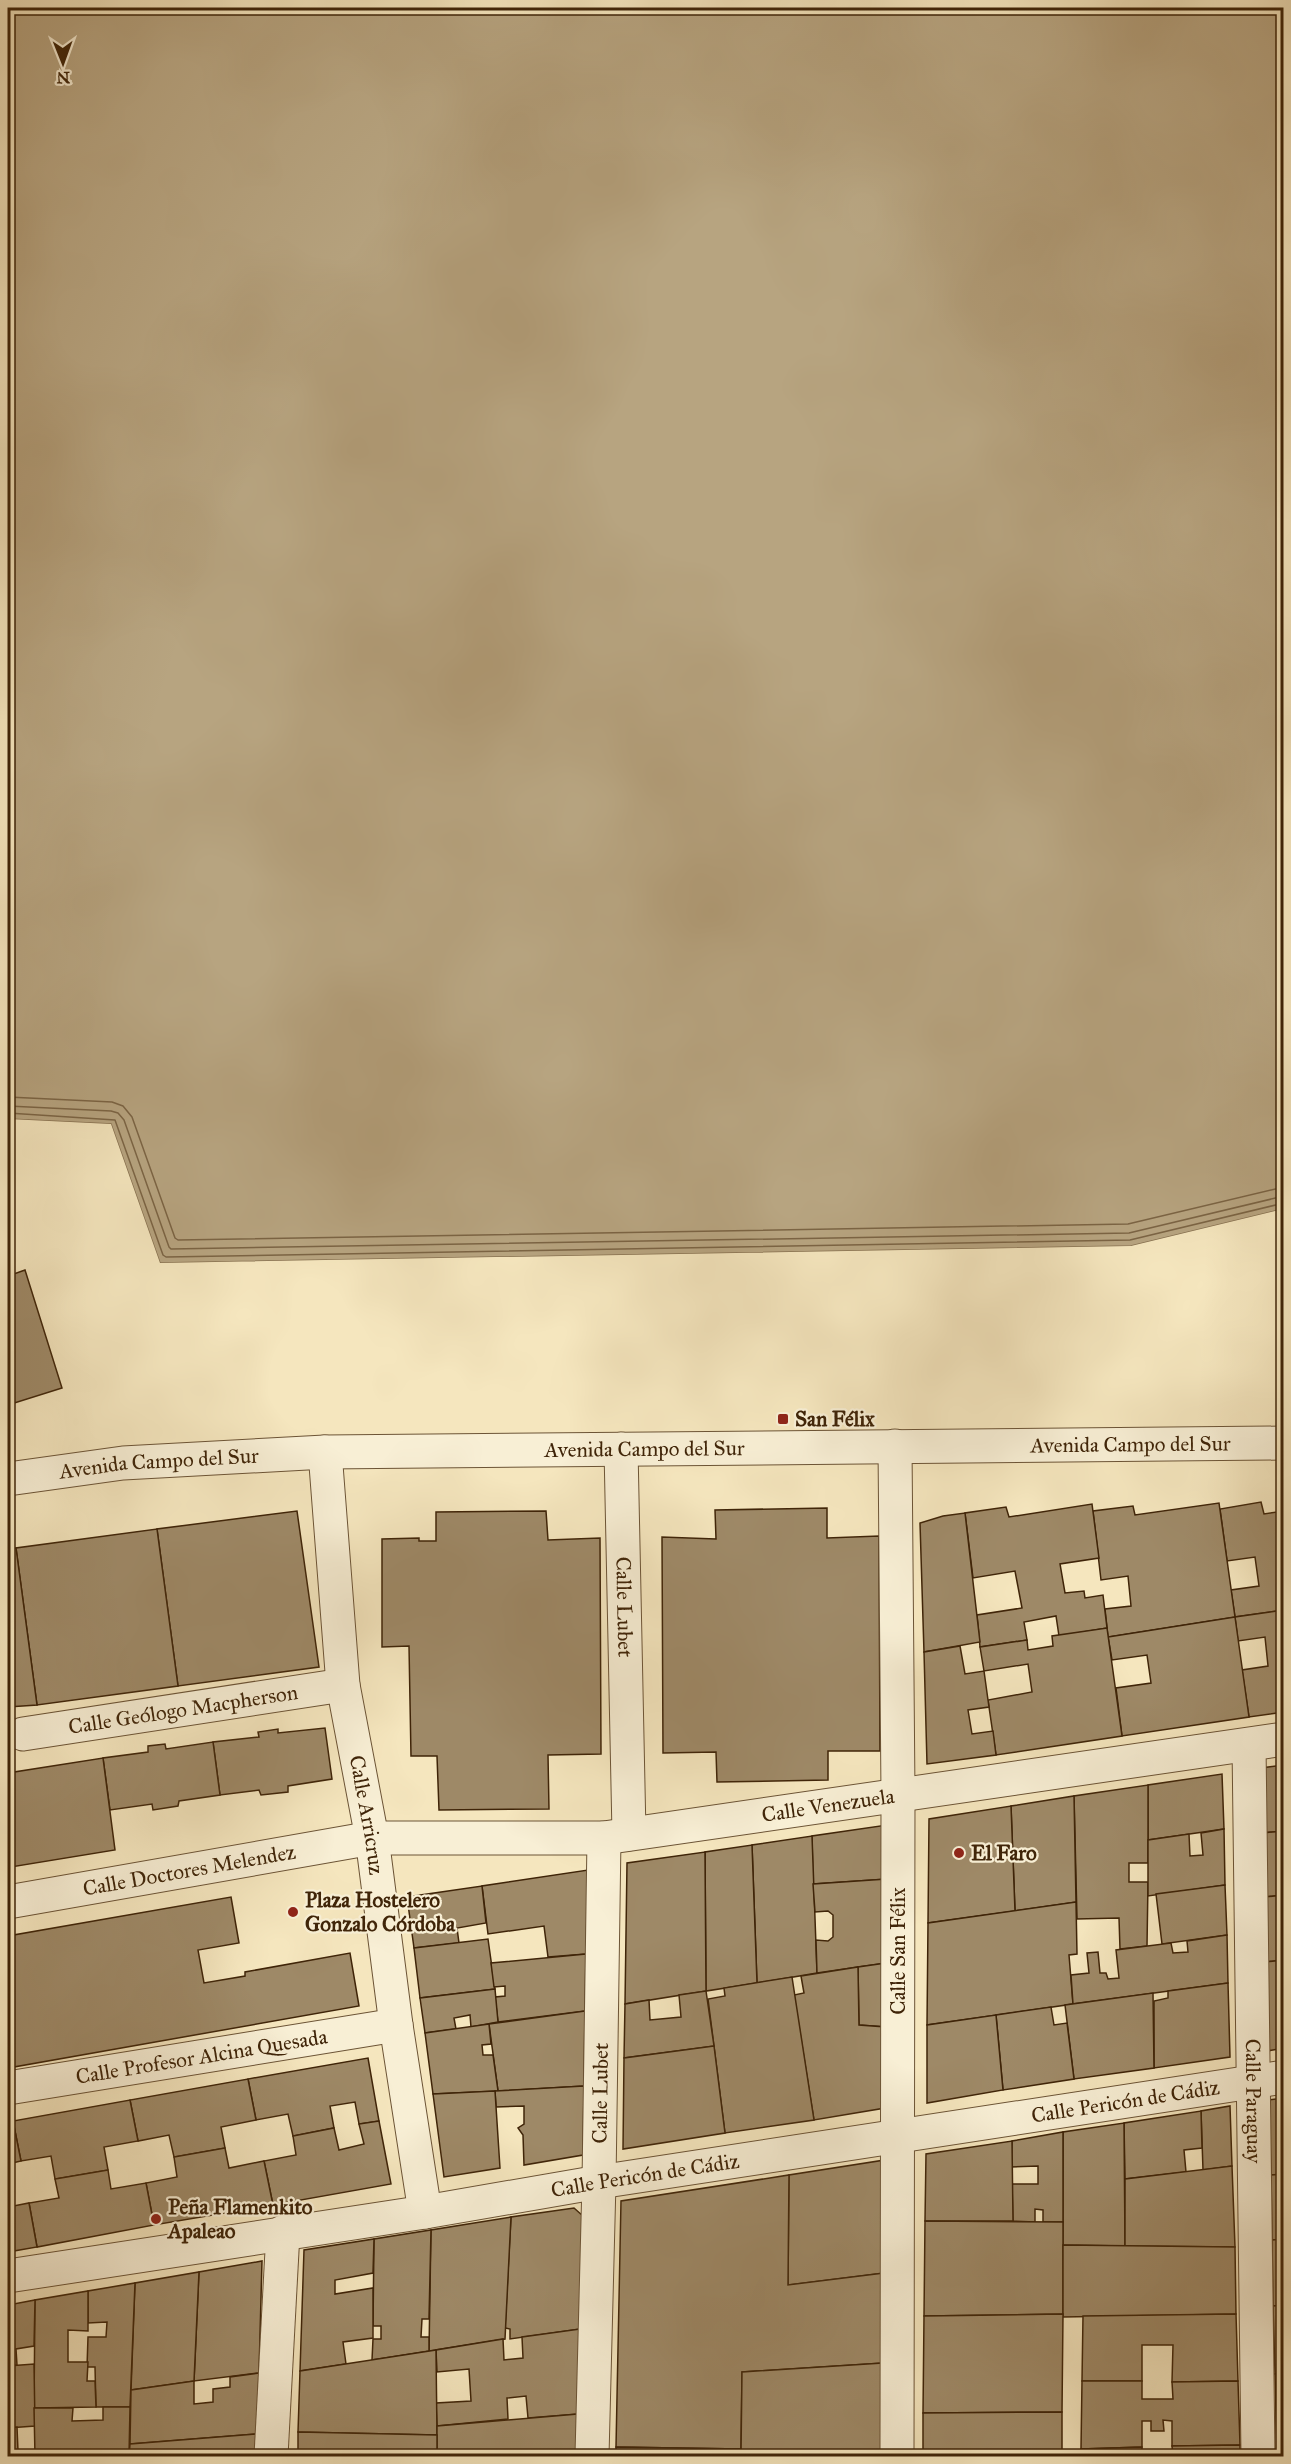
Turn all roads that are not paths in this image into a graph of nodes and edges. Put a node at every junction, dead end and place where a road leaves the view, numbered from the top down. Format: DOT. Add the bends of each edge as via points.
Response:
graph roads {
  1 [pos="1284,1443"];
  2 [pos="895,1446"];
  3 [pos="621,1449"];
  4 [pos="325,1452"];
  5 [pos="8,1479"];
  6 [pos="343,1685"];
  7 [pos="23,1734"];
  8 [pos="1284,1739"];
  9 [pos="1249,1745"];
  10 [pos="898,1794"];
  11 [pos="616,1836"];
  12 [pos="372,1838"];
  13 [pos="8,1902"];
  14 [pos="396,2025"];
  15 [pos="1269,2080"];
  16 [pos="8,2088"];
  17 [pos="898,2136"];
  18 [pos="599,2182"];
  19 [pos="425,2212"];
  20 [pos="283,2232"];
  21 [pos="8,2276"];
  22 [pos="271,2457"];
  23 [pos="592,2457"];
  24 [pos="897,2457"];
  25 [pos="1258,2457"];
  1 -- 2 [label="street, Avenida Campo del Sur"];
  2 -- 3 [label="street, Avenida Campo del Sur"];
  2 -- 10 [label="street, Calle San Félix"];
  3 -- 4 [label="street, Avenida Campo del Sur"];
  3 -- 11 [label="street, Calle Lubet"];
  4 -- 5 [label="street, Avenida Campo del Sur" via="123,1463"];
  4 -- 6 [label="street, Calle Arricruz"];
  6 -- 7 [label="street, Calle Geólogo Macpherson"];
  6 -- 12 [label="street, Calle Arricruz"];
  8 -- 9 [label="street, Calle Venezuela"];
  9 -- 10 [label="street, Calle Venezuela"];
  9 -- 15 [label="street, Calle Paraguay"];
  10 -- 11 [label="street, Calle Venezuela"];
  10 -- 17 [label="street, Calle San Félix"];
  11 -- 12 [label="street, Calle Venezuela"];
  11 -- 18 [label="street, Calle Lubet"];
  12 -- 13 [label="street, Calle Doctores Melendez"];
  12 -- 14 [label="street, Calle Arricruz"];
  14 -- 16 [label="street, Calle Profesor Alcina Quesada"];
  14 -- 19 [label="street, Calle Arricruz"];
  15 -- 17 [label="street, Calle Pericón de Cádiz"];
  15 -- 25 [label="street, Calle Paraguay"];
  17 -- 18 [label="street, Calle Pericón de Cádiz"];
  17 -- 24 [label="street, Calle San Félix"];
  18 -- 19 [label="street, Calle Pericón de Cádiz"];
  18 -- 23 [label="street, Calle Lubet"];
  19 -- 20 [label="street, Calle Pericón de Cádiz"];
  20 -- 21 [label="street, Calle Pericón de Cádiz"];
  20 -- 22 [label="street"];
}
